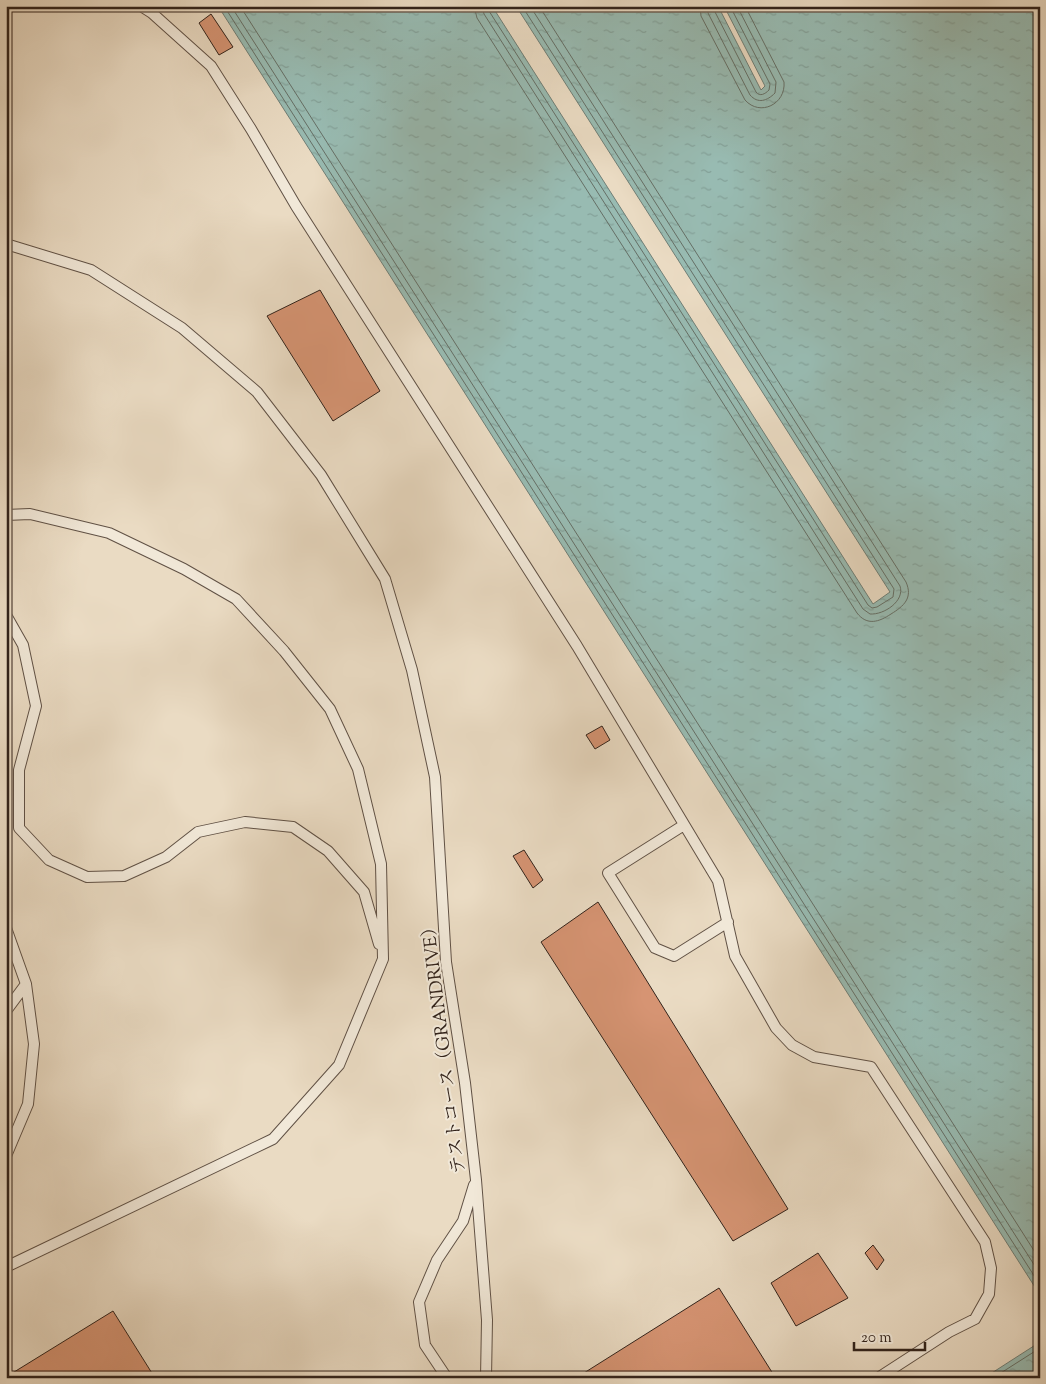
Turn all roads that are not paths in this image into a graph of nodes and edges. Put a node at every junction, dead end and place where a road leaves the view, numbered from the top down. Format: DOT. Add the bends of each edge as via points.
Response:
graph roads {
  1 [pos="141,6"];
  2 [pos="6,244"];
  3 [pos="6,515"];
  4 [pos="6,615"];
  5 [pos="684,825"];
  6 [pos="728,922"];
  7 [pos="6,928"];
  8 [pos="383,959"];
  9 [pos="26,984"];
  10 [pos="6,1011"];
  11 [pos="6,1156"];
  12 [pos="476,1180"];
  13 [pos="6,1267"];
  14 [pos="447,1378"];
  15 [pos="486,1378"];
  16 [pos="878,1378"];
  1 -- 5 [label="lane" via="211,66 301,214 577,646"];
  2 -- 12 [label="lane, テストコース（GRANDRIVE）" via="91,270 182,328 257,392 321,475 385,579 412,670 435,777 446,962"];
  3 -- 8 [label="lane" via="30,514 109,532 184,568 236,600 284,651 330,709 358,769 381,864"];
  4 -- 8 [label="lane" via="23,645 36,706 20,770 19,828 49,860 87,878 124,876 166,856 198,832 245,822 293,827 328,851 364,892"];
  5 -- 6 [label="lane" via="718,881"];
  5 -- 6 [label="lane" via="608,873 656,948 674,956"];
  6 -- 16 [label="lane" via="735,956 776,1028 792,1045 814,1057 871,1066 985,1242 991,1268 989,1294 975,1319"];
  7 -- 9 [label="lane"];
  8 -- 13 [label="lane" via="339,1065 272,1139"];
  9 -- 10 [label="lane"];
  9 -- 11 [label="lane" via="34,1044 28,1104"];
  12 -- 14 [label="lane" via="463,1221 437,1260 419,1302 425,1345"];
  12 -- 15 [label="lane, テストコース（GRANDRIVE）" via="487,1320"];
}
